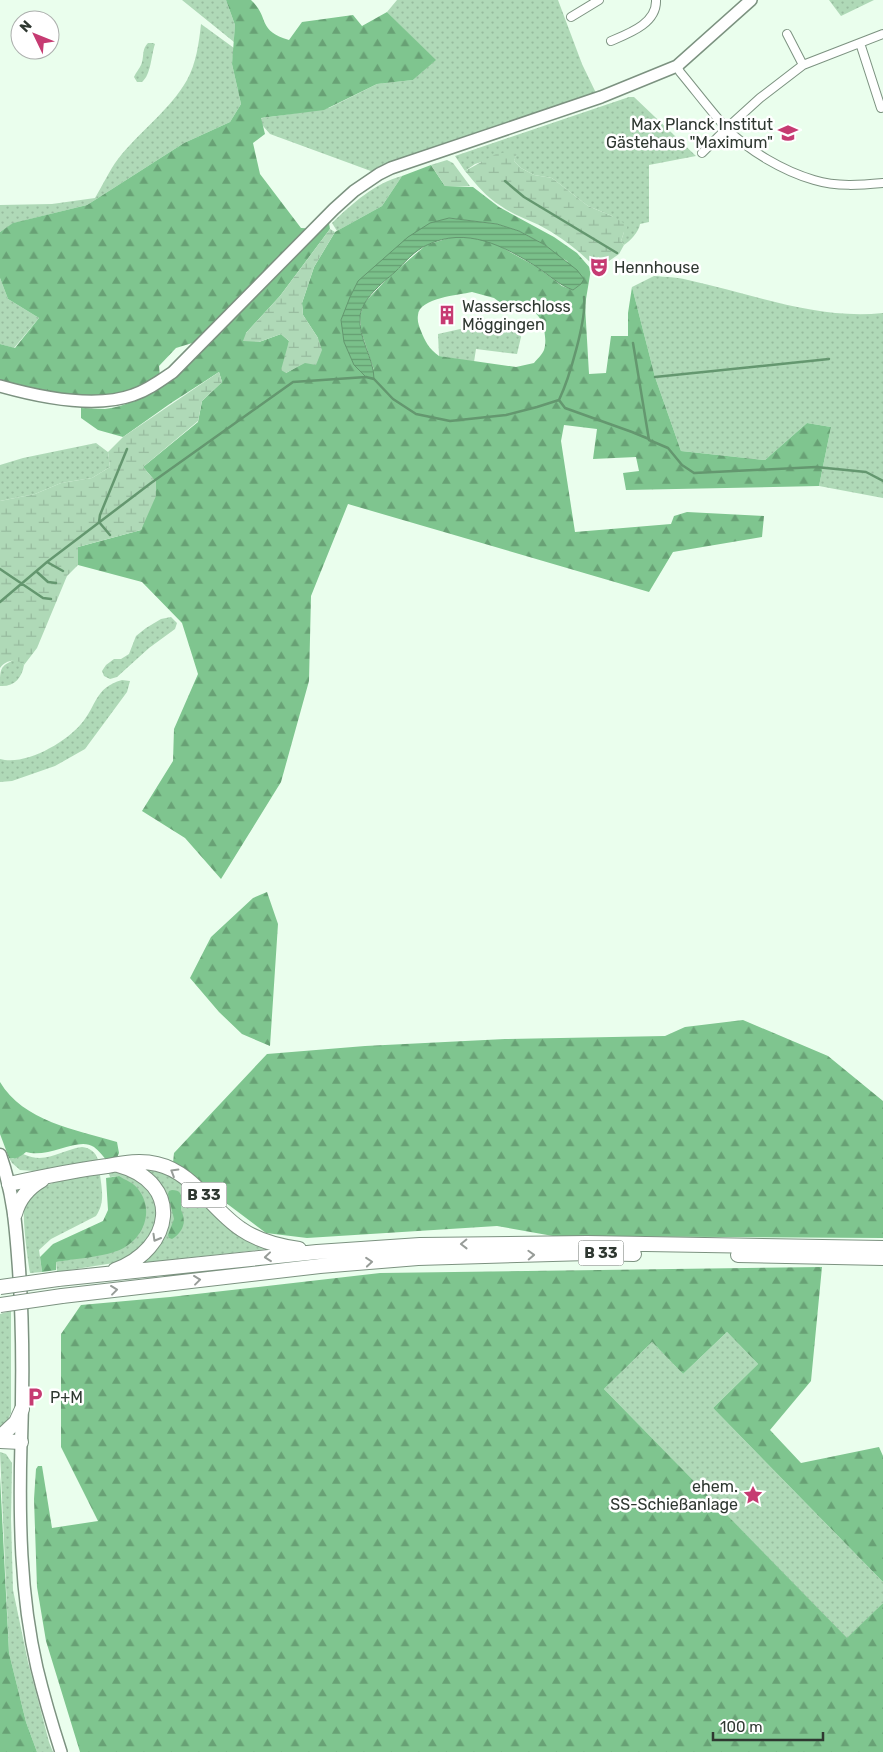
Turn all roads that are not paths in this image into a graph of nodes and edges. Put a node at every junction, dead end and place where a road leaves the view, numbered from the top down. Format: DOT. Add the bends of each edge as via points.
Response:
graph roads {
  1 [pos="599,0"];
  2 [pos="656,0"];
  3 [pos="745,2"];
  4 [pos="571,17"];
  5 [pos="787,34"];
  6 [pos="883,34"];
  7 [pos="611,41"];
  8 [pos="860,43"];
  9 [pos="803,65"];
  10 [pos="677,66"];
  11 [pos="881,108"];
  12 [pos="727,128"];
  13 [pos="702,153"];
  14 [pos="883,183"];
  15 [pos="0,386"];
  16 [pos="0,1156"];
  17 [pos="115,1165"];
  18 [pos="49,1176"];
  19 [pos="9,1184"];
  20 [pos="16,1214"];
  21 [pos="883,1248"];
  22 [pos="317,1252"];
  23 [pos="883,1258"];
  24 [pos="103,1274"];
  25 [pos="0,1287"];
  26 [pos="0,1305"];
  27 [pos="22,1409"];
  28 [pos="0,1437"];
  29 [pos="0,1441"];
  30 [pos="21,1442"];
  31 [pos="61,1752"];
  1 -- 4 [label="street"];
  2 -- 7 [label="street" via="656,9 649,19 634,31"];
  3 -- 10 [label="street"];
  5 -- 9 [label="street"];
  6 -- 8 [label="street"];
  8 -- 9 [label="street"];
  8 -- 11 [label="street"];
  9 -- 12 [label="street"];
  10 -- 12 [label="street"];
  10 -- 15 [label="street" via="601,97 379,174 334,209 173,372 154,386 132,396 99,401 70,401"];
  12 -- 13 [label="street"];
  12 -- 14 [label="street" via="750,148 780,166 815,180 851,185"];
  16 -- 19 [label="main road"];
  17 -- 18 [label="highway, B 33"];
  22 -- 17 [label="highway, B 33, one-way" via="258,1239 240,1229 191,1183 166,1167 136,1162"];
  17 -- 24 [label="highway, B 33, one-way" via="129,1168 151,1183 163,1205 164,1217 157,1239 150,1248 122,1268"];
  18 -- 19 [label="highway"];
  18 -- 20 [label="highway, B 33" via="21,1198"];
  19 -- 20 [label="main road"];
  20 -- 27 [label="main road" via="22,1309"];
  21 -- 22 [label="highway, B 33, one-way" via="587,1243 420,1245"];
  22 -- 24 [label="highway, B 33, one-way"];
  26 -- 23 [label="highway, B 33, one-way, bridge" via="320,1266 418,1258 588,1253"];
  24 -- 25 [label="highway, B 33, bridge"];
  27 -- 28 [label="highway" via="16,1422"];
  27 -- 30 [label="main road"];
  29 -- 30 [label="highway"];
  30 -- 31 [label="street" via="21,1539 25,1592 37,1666"];
}
